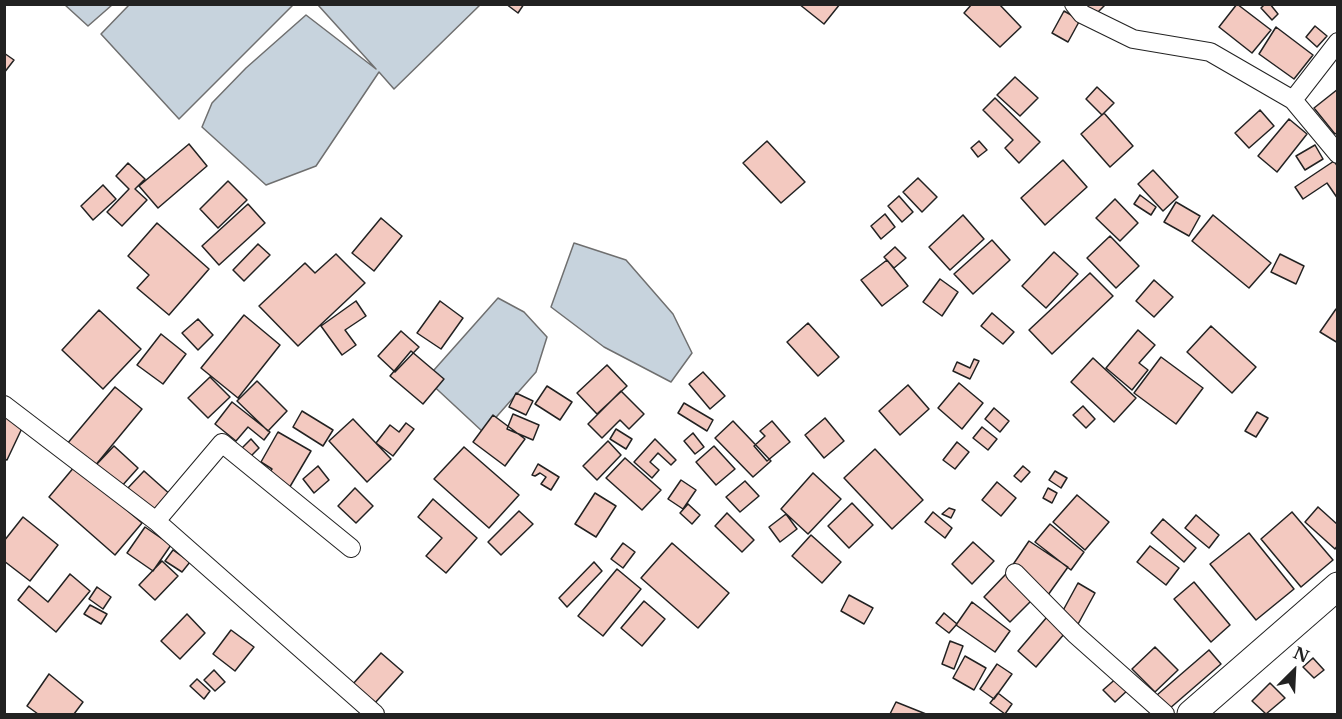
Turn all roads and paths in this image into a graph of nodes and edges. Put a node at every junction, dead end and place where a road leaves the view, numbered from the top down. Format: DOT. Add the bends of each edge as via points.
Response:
graph roads {
  1 [pos="1074,4"];
  2 [pos="1338,42"];
  3 [pos="1293,100"];
  4 [pos="1338,154"];
  5 [pos="4,405"];
  6 [pos="156,521"];
  7 [pos="351,548"];
  8 [pos="1015,573"];
  9 [pos="1338,586"];
  10 [pos="375,714"];
  11 [pos="1165,714"];
  12 [pos="1191,714"];
  1 -- 3 [label="street" via="1083,14 1133,39 1210,52"];
  2 -- 3 [label="street"];
  3 -- 4 [label="street"];
  5 -- 6 [label="street"];
  6 -- 7 [label="street" via="222,443"];
  6 -- 10 [label="street"];
  8 -- 11 [label="street" via="1075,634"];
  9 -- 12 [label="main road"];
}
